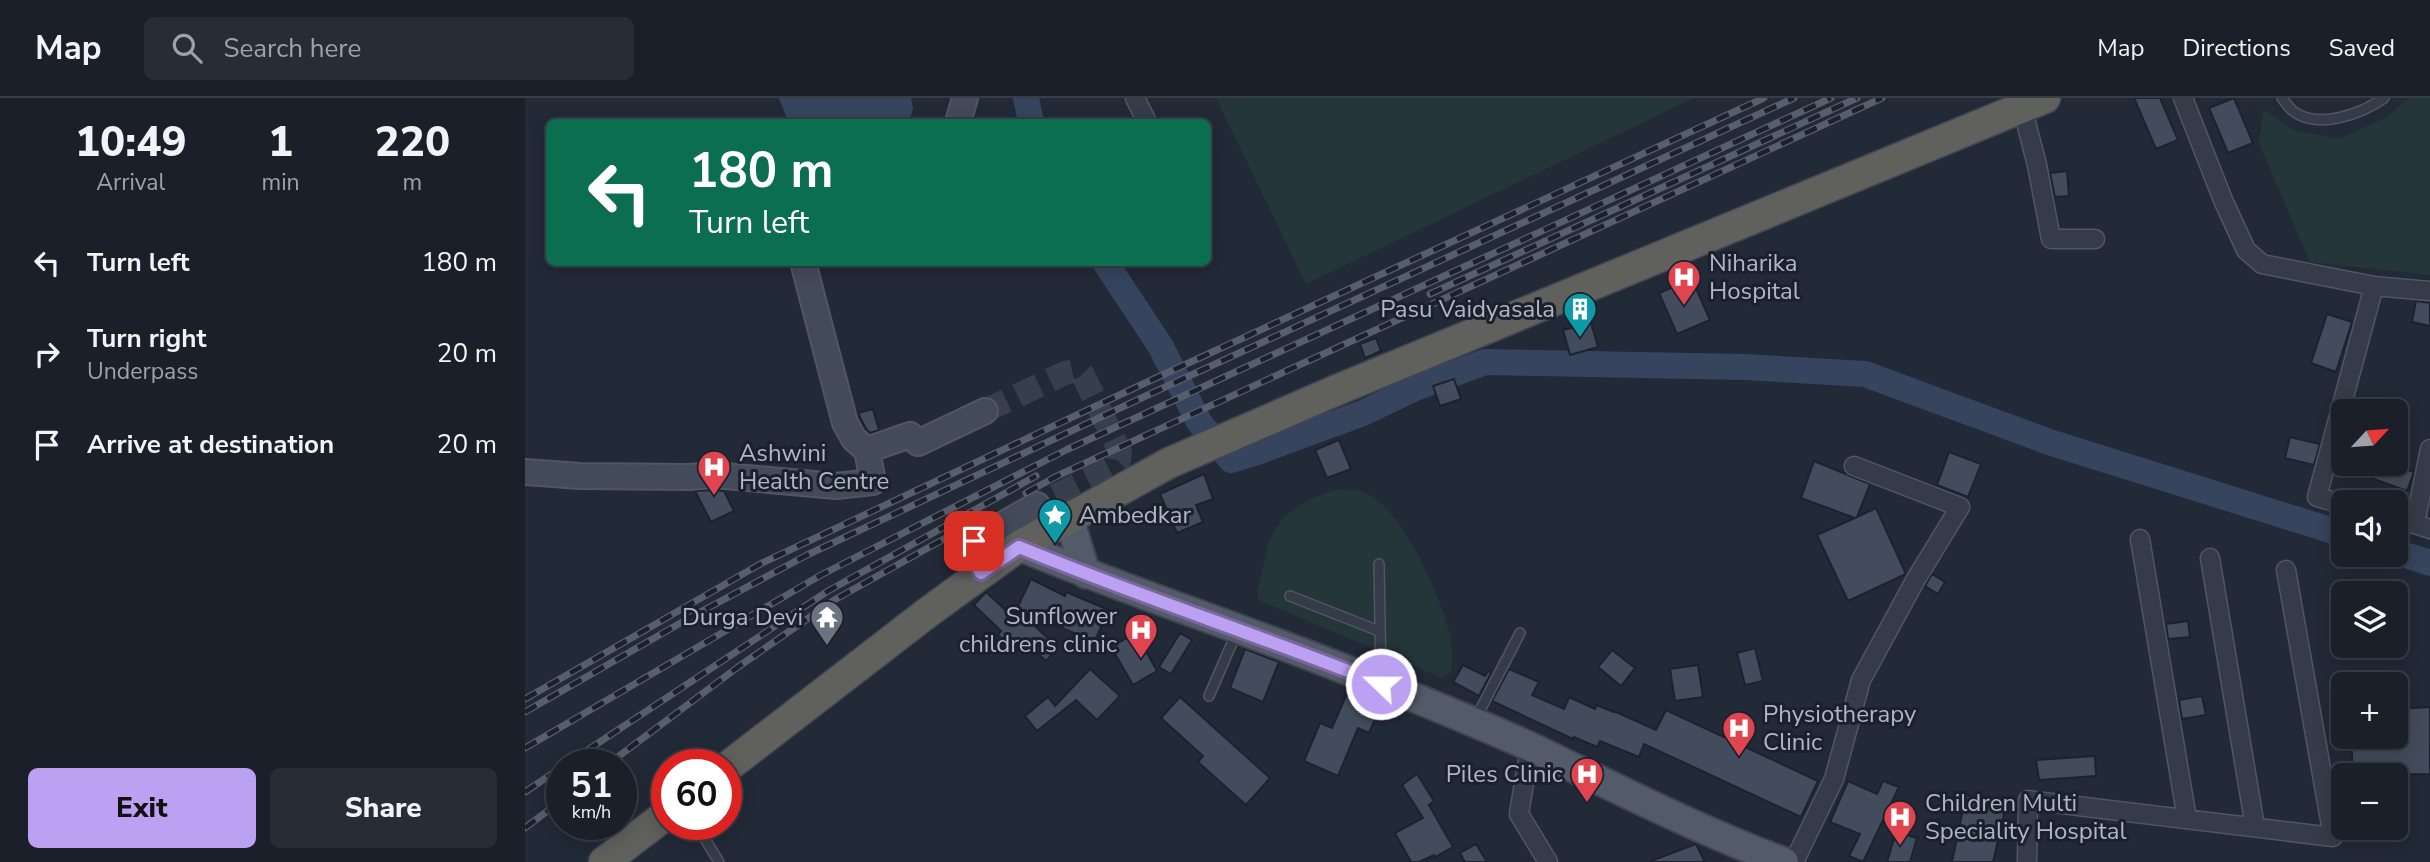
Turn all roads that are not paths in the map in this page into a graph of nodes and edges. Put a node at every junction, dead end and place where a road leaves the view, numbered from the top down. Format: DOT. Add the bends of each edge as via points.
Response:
graph roads {
  1 [pos="965,98"];
  2 [pos="1135,98"];
  3 [pos="2183,98"];
  4 [pos="2282,98"];
  5 [pos="2384,98"];
  6 [pos="2033,103"];
  7 [pos="959,119"];
  8 [pos="1146,119"];
  9 [pos="2095,239"];
  10 [pos="804,266"];
  11 [pos="2374,286"];
  12 [pos="2430,291"];
  13 [pos="985,411"];
  14 [pos="2430,449"];
  15 [pos="867,450"];
  16 [pos="1854,466"];
  17 [pos="525,472"];
  18 [pos="2331,501"];
  19 [pos="1037,505"];
  20 [pos="1069,518"];
  21 [pos="2423,526"];
  22 [pos="2140,539"];
  23 [pos="1019,547"];
  24 [pos="2210,558"];
  25 [pos="1379,564"];
  26 [pos="2286,570"];
  27 [pos="981,573"];
  28 [pos="1086,575"];
  29 [pos="1290,596"];
  30 [pos="1235,628"];
  31 [pos="1379,631"];
  32 [pos="1520,633"];
  33 [pos="1381,684"];
  34 [pos="1209,695"];
  35 [pos="1473,723"];
  36 [pos="1530,747"];
  37 [pos="742,756"];
  38 [pos="2187,819"];
  39 [pos="651,826"];
  40 [pos="2255,827"];
  41 [pos="706,840"];
  42 [pos="604,862"];
  43 [pos="719,862"];
  44 [pos="1548,862"];
  45 [pos="1784,862"];
  46 [pos="1794,862"];
  47 [pos="2027,862"];
  1 -- 7 [label="main road"];
  2 -- 8 [label="street"];
  3 -- 11 [label="street" via="2246,250 2262,264"];
  4 -- 5 [label="lane" via="2293,111 2313,120 2333,119"];
  6 -- 9 [label="street" via="2037,165 2051,239"];
  6 -- 20 [label="highway" via="1227,437"];
  10 -- 15 [label="main road" via="845,424"];
  11 -- 12 [label="street"];
  11 -- 18 [label="street" via="2317,497"];
  13 -- 15 [label="main road" via="918,443 910,435"];
  14 -- 21 [label="street"];
  15 -- 17 [label="main road" via="873,482 836,486 713,475"];
  16 -- 46 [label="street" via="1960,508 1861,680 1834,779"];
  19 -- 27 [label="main road" via="974,541 969,552"];
  20 -- 23 [label="highway"];
  20 -- 28 [label="main road"];
  22 -- 38 [label="street"];
  23 -- 27 [label="highway"];
  23 -- 28 [label="main road"];
  24 -- 40 [label="street"];
  25 -- 31 [label="lane"];
  26 -- 40 [label="street" via="2333,837"];
  27 -- 37 [label="highway"];
  28 -- 30 [label="main road"];
  29 -- 31 [label="lane"];
  30 -- 33 [label="main road"];
  30 -- 34 [label="lane"];
  31 -- 33 [label="lane"];
  32 -- 35 [label="lane"];
  33 -- 35 [label="main road"];
  35 -- 36 [label="main road"];
  36 -- 44 [label="street" via="1519,814"];
  36 -- 45 [label="main road" via="1724,840"];
  38 -- 40 [label="street"];
  38 -- 47 [label="street" via="2028,800"];
  39 -- 42 [label="highway"];
  41 -- 43 [label="lane"];
}
